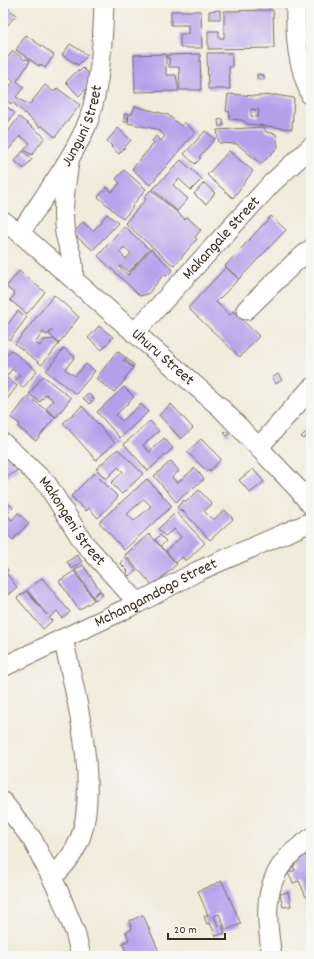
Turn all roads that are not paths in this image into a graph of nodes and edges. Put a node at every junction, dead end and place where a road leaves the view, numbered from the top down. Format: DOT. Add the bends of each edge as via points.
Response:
graph roads {
  1 [pos="104,3"];
  2 [pos="296,3"];
  3 [pos="311,96"];
  4 [pos="311,147"];
  5 [pos="69,158"];
  6 [pos="3,221"];
  7 [pos="20,233"];
  8 [pos="311,249"];
  9 [pos="73,279"];
  10 [pos="246,310"];
  11 [pos="134,333"];
  12 [pos="311,388"];
  13 [pos="3,443"];
  14 [pos="259,447"];
  15 [pos="311,506"];
  16 [pos="311,522"];
  17 [pos="138,603"];
  18 [pos="63,638"];
  19 [pos="3,667"];
  20 [pos="3,802"];
  21 [pos="311,838"];
  22 [pos="52,878"];
  23 [pos="80,956"];
  24 [pos="272,956"];
  1 -- 5 [label="street, Junguni Street" via="94,98 86,128"];
  2 -- 3 [label="street" via="295,37 301,71"];
  4 -- 11 [label="street, Makangale Street" via="272,183"];
  5 -- 7 [label="street, Junguni Street"];
  5 -- 9 [label="street" via="63,224 75,267"];
  6 -- 7 [label="street, Uhuru Street"];
  7 -- 9 [label="street, Uhuru Street"];
  8 -- 10 [label="street"];
  9 -- 11 [label="street, Uhuru Street"];
  11 -- 14 [label="street, Uhuru Street" via="220,407"];
  12 -- 14 [label="street"];
  13 -- 17 [label="street, Makongeni Street" via="47,484 84,543"];
  14 -- 15 [label="street, Uhuru Street"];
  16 -- 17 [label="street, Mchangamdogo Street" via="198,571"];
  17 -- 18 [label="street, Mchangamdogo Street"];
  18 -- 19 [label="street, Mchangamdogo Street"];
  18 -- 22 [label="street" via="76,695 88,780 80,840 70,860"];
  20 -- 22 [label="street" via="32,839"];
  21 -- 24 [label="street" via="289,856 273,878 267,910"];
  22 -- 23 [label="street" via="75,932"];
}
